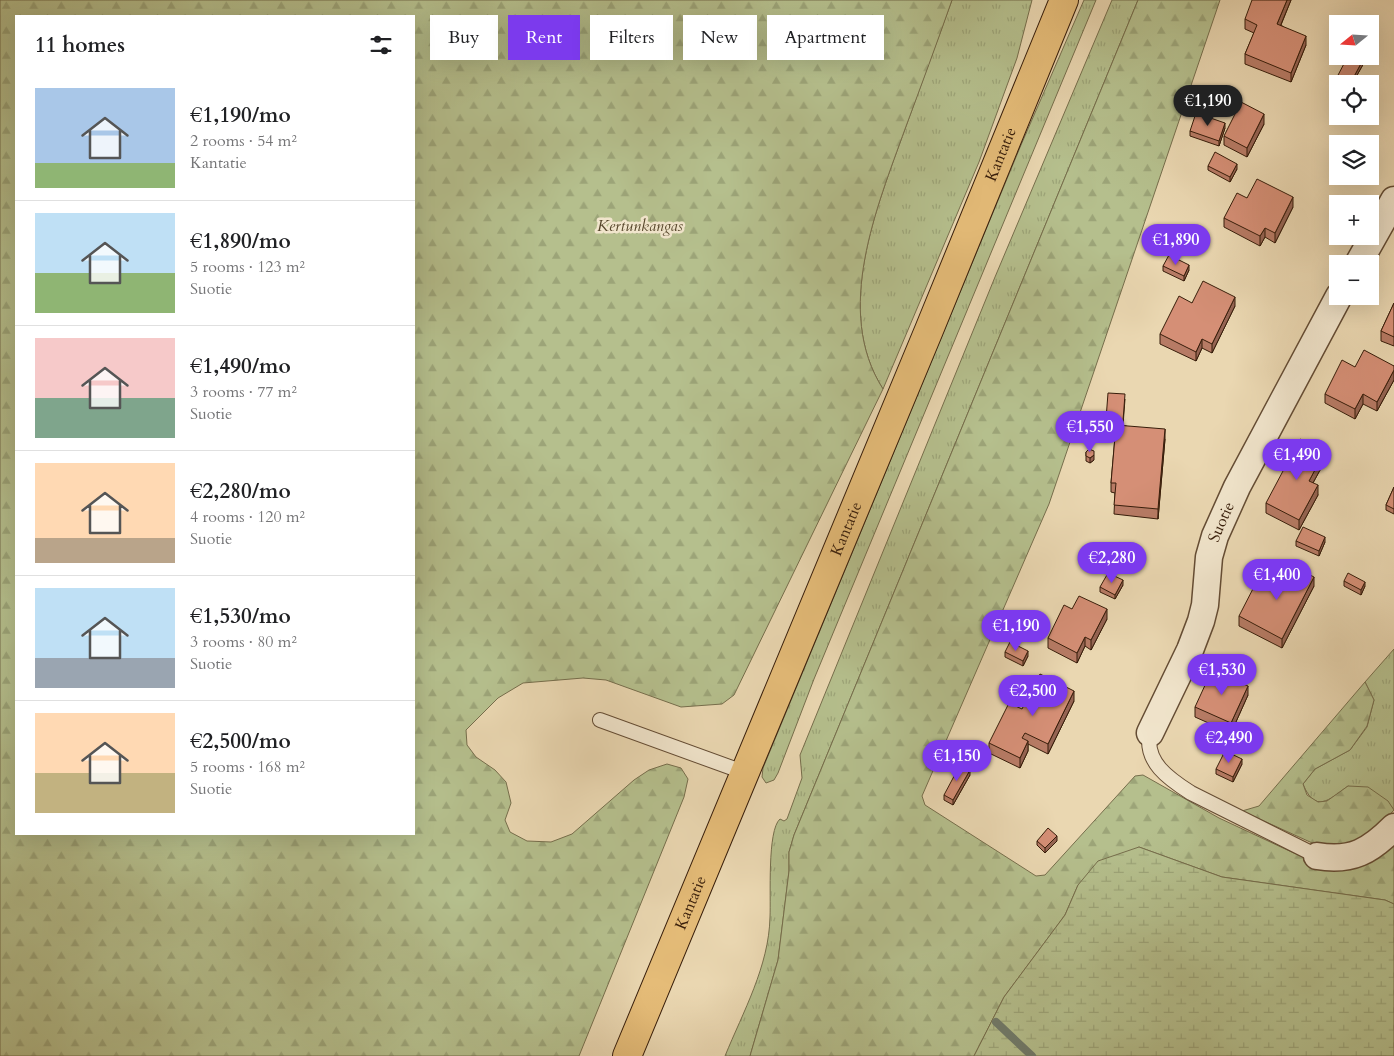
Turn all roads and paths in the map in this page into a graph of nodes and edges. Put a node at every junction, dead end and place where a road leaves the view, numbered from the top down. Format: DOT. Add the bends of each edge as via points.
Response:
graph roads {
  1 [pos="1064,0"];
  2 [pos="1394,200"];
  3 [pos="1363,255"];
  4 [pos="1334,305"];
  5 [pos="600,720"];
  6 [pos="1150,733"];
  7 [pos="746,773"];
  8 [pos="1394,826"];
  9 [pos="1317,856"];
  10 [pos="627,1056"];
  1 -- 7 [label="main road, Kantatie"];
  2 -- 3 [label="street"];
  4 -- 6 [label="street, Suotie" via="1215,536 1209,557 1201,621"];
  5 -- 7 [label="lane"];
  6 -- 9 [label="lane" via="1149,751 1155,764 1173,782"];
  7 -- 10 [label="main road, Kantatie"];
  8 -- 9 [label="street" via="1361,852 1334,859"];
}
